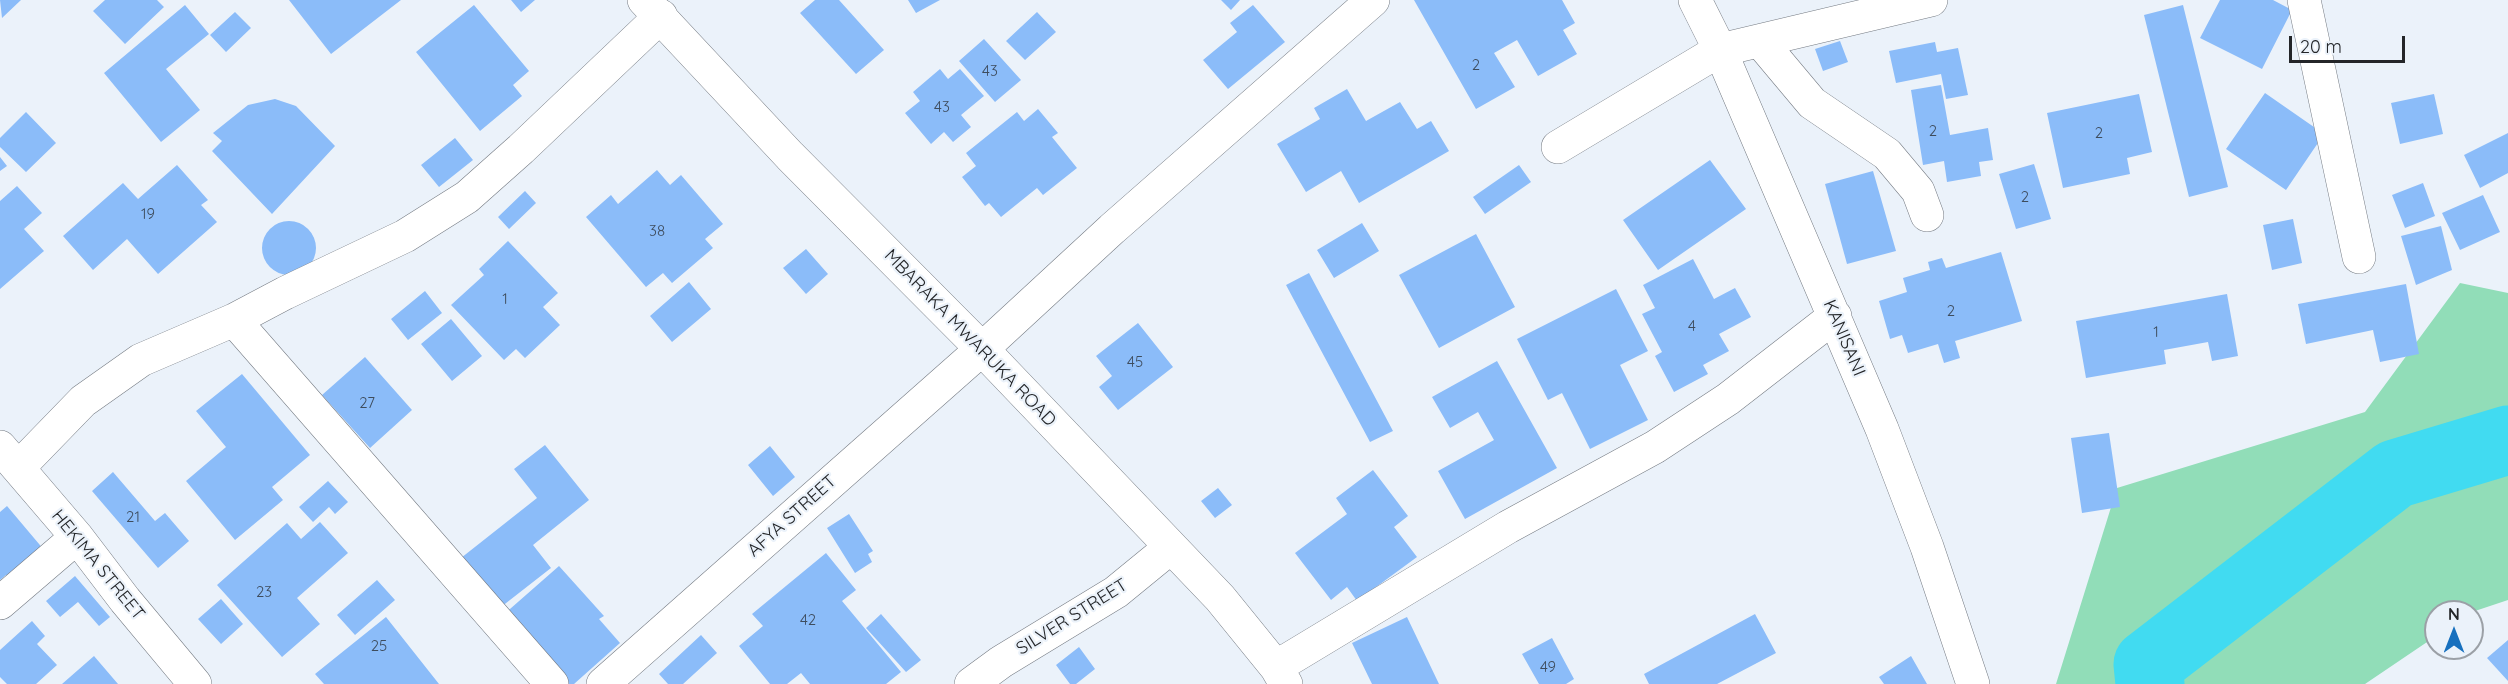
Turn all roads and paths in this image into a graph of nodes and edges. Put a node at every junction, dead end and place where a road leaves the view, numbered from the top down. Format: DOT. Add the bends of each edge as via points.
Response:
graph roads {
  1 [pos="1373,0"];
  2 [pos="1695,0"];
  3 [pos="1931,0"];
  4 [pos="2304,0"];
  5 [pos="652,8"];
  6 [pos="1760,40"];
  7 [pos="1720,50"];
  8 [pos="1558,147"];
  9 [pos="1926,214"];
  10 [pos="2359,257"];
  11 [pos="1835,316"];
  12 [pos="234,320"];
  13 [pos="981,349"];
  14 [pos="9,458"];
  15 [pos="77,537"];
  16 [pos="1171,547"];
  17 [pos="0,603"];
  18 [pos="1281,676"];
  19 [pos="195,684"];
  20 [pos="552,684"];
  21 [pos="603,684"];
  22 [pos="971,684"];
  23 [pos="1973,684"];
  1 -- 13 [label="street, AFYA STREET"];
  2 -- 7 [label="street, KANISANI"];
  3 -- 6 [label="street"];
  4 -- 10 [label="street"];
  5 -- 12 [label="street" via="521,149 467,197 405,236"];
  5 -- 13 [label="street, MBARAKA MWARUKA ROAD" via="790,156"];
  6 -- 7 [label="street"];
  6 -- 9 [label="street" via="1812,103 1887,154 1918,192"];
  7 -- 8 [label="street"];
  7 -- 11 [label="street, KANISANI"];
  11 -- 18 [label="street" via="1728,399 1655,447 1508,527"];
  11 -- 23 [label="street, KANISANI" via="1923,536"];
  12 -- 14 [label="street" via="141,360"];
  12 -- 20 [label="street"];
  13 -- 16 [label="street, MBARAKA MWARUKA ROAD"];
  13 -- 21 [label="street, AFYA STREET"];
  14 -- 15 [label="street, HEKIMA STREET"];
  15 -- 17 [label="street"];
  15 -- 19 [label="street, HEKIMA STREET"];
  16 -- 18 [label="street, MBARAKA MWARUKA ROAD" via="1220,598"];
  16 -- 22 [label="street, SILVER STREET" via="1116,592"];
}
